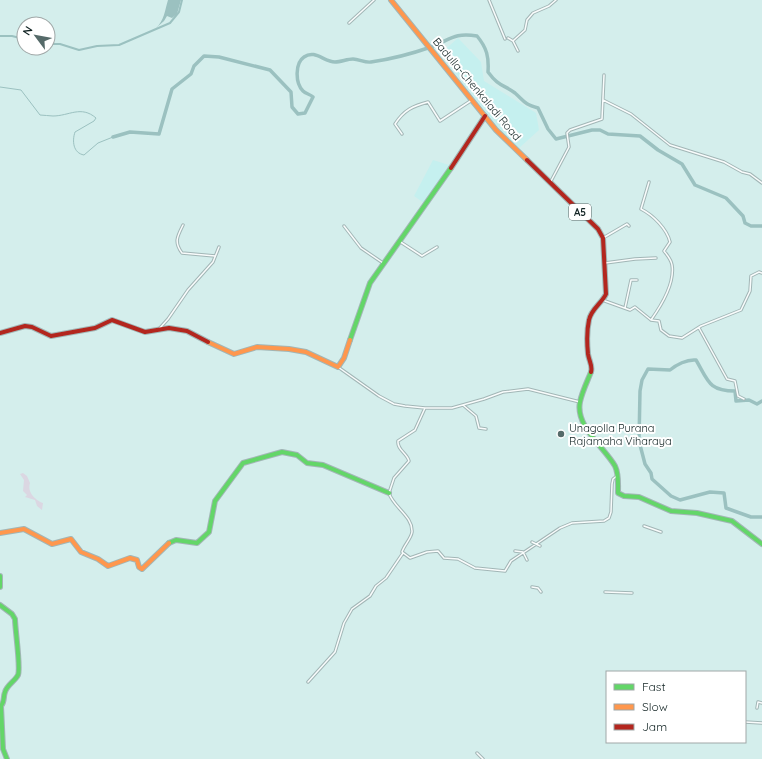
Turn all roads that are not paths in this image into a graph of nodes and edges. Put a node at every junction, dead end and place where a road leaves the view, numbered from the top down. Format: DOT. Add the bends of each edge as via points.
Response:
graph roads {
  1 [pos="374,0"];
  2 [pos="391,0"];
  3 [pos="489,0"];
  4 [pos="556,0"];
  5 [pos="348,23"];
  6 [pos="508,38"];
  7 [pos="505,39"];
  8 [pos="513,41"];
  9 [pos="518,51"];
  10 [pos="604,75"];
  11 [pos="472,100"];
  12 [pos="603,100"];
  13 [pos="485,116"];
  14 [pos="402,134"];
  15 [pos="550,182"];
  16 [pos="649,182"];
  17 [pos="762,183"];
  18 [pos="183,225"];
  19 [pos="344,226"];
  20 [pos="629,226"];
  21 [pos="603,238"];
  22 [pos="399,241"];
  23 [pos="219,247"];
  24 [pos="437,247"];
  25 [pos="215,256"];
  26 [pos="656,258"];
  27 [pos="383,263"];
  28 [pos="604,263"];
  29 [pos="762,273"];
  30 [pos="637,280"];
  31 [pos="602,301"];
  32 [pos="625,308"];
  33 [pos="651,320"];
  34 [pos="698,328"];
  35 [pos="158,330"];
  36 [pos="0,333"];
  37 [pos="338,368"];
  38 [pos="744,399"];
  39 [pos="580,402"];
  40 [pos="463,405"];
  41 [pos="425,408"];
  42 [pos="486,429"];
  43 [pos="618,475"];
  44 [pos="389,493"];
  45 [pos="644,526"];
  46 [pos="661,532"];
  47 [pos="0,533"];
  48 [pos="532,542"];
  49 [pos="537,544"];
  50 [pos="762,544"];
  51 [pos="540,546"];
  52 [pos="515,551"];
  53 [pos="523,552"];
  54 [pos="403,553"];
  55 [pos="527,560"];
  56 [pos="0,576"];
  57 [pos="0,587"];
  58 [pos="532,588"];
  59 [pos="541,592"];
  60 [pos="605,592"];
  61 [pos="632,593"];
  62 [pos="0,605"];
  63 [pos="308,682"];
  64 [pos="762,703"];
  65 [pos="756,708"];
  66 [pos="746,722"];
  67 [pos="762,723"];
  68 [pos="477,753"];
  69 [pos="7,759"];
  70 [pos="483,759"];
  1 -- 5 [label="street"];
  2 -- 11 [label="main road, Badulla-Chenkaladi Road / A5"];
  3 -- 7 [label="street"];
  4 -- 8 [label="street" via="533,13 527,20 525,30"];
  6 -- 8 [label="street"];
  8 -- 9 [label="street"];
  10 -- 12 [label="street"];
  11 -- 13 [label="main road, Badulla-Chenkaladi Road / A5"];
  11 -- 14 [label="street" via="440,121 428,102 410,107 395,124"];
  12 -- 15 [label="street" via="601,120 567,133 569,147"];
  12 -- 17 [label="street" via="631,114 670,145 724,162 750,174"];
  13 -- 15 [label="main road, Badulla-Chenkaladi Road / A5"];
  13 -- 22 [label="main road"];
  15 -- 21 [label="main road, Badulla-Chenkaladi Road / A5" via="598,229"];
  16 -- 33 [label="street" via="641,209 649,213 668,236 670,242 664,250 673,275 667,295"];
  18 -- 25 [label="street" via="176,237 177,246 182,253"];
  19 -- 27 [label="street" via="361,248"];
  20 -- 21 [label="street" via="628,224"];
  21 -- 28 [label="main road"];
  22 -- 24 [label="street" via="422,256"];
  22 -- 27 [label="main road"];
  23 -- 25 [label="street"];
  25 -- 35 [label="street" via="213,262"];
  26 -- 28 [label="street"];
  27 -- 37 [label="main road" via="366,292 344,358"];
  28 -- 31 [label="main road" via="606,294"];
  29 -- 34 [label="street" via="752,275 750,291 741,310"];
  30 -- 32 [label="street" via="631,280"];
  31 -- 32 [label="street"];
  31 -- 39 [label="main road" via="588,319 588,353 592,368"];
  32 -- 33 [label="street" via="630,310 635,307"];
  33 -- 34 [label="street" via="660,321 661,330 676,338 682,338"];
  34 -- 38 [label="street" via="727,379 735,381 738,396"];
  35 -- 36 [label="main road" via="145,332 112,320 94,328 51,336 25,326"];
  35 -- 37 [label="main road" via="169,328 187,331 234,354 257,347 306,352"];
  37 -- 41 [label="street" via="390,402"];
  39 -- 40 [label="street" via="528,388 503,392"];
  39 -- 43 [label="main road" via="580,412 588,432 612,461"];
  40 -- 41 [label="street" via="452,408"];
  40 -- 42 [label="street" via="476,416 479,428"];
  41 -- 44 [label="street" via="415,430 398,441 399,448 409,461 394,478"];
  43 -- 49 [label="street" via="613,479 611,512 608,518 604,521 572,523"];
  43 -- 50 [label="main road" via="617,489 621,495 639,497 671,511 697,513 732,521"];
  44 -- 47 [label="main road" via="323,466 307,463 297,455 282,452 243,463 215,501 210,532 197,542 170,542 142,568 139,567 137,560 130,558 108,566 98,558 81,552 71,539 52,544 24,529"];
  44 -- 54 [label="street" via="412,529"];
  45 -- 46 [label="street"];
  48 -- 49 [label="street"];
  49 -- 51 [label="street"];
  49 -- 53 [label="street"];
  52 -- 53 [label="street"];
  53 -- 54 [label="street" via="508,563 505,571 475,568 458,559 444,558 438,551 410,558"];
  53 -- 55 [label="street"];
  54 -- 63 [label="street" via="370,596 352,610 344,623 335,652"];
  56 -- 57 [label="main road"];
  58 -- 59 [label="street" via="538,588"];
  60 -- 61 [label="street"];
  62 -- 69 [label="main road" via="16,619 19,663 18,676 7,687 1,706 3,749"];
  64 -- 65 [label="street" via="758,702"];
  66 -- 67 [label="street"];
  68 -- 70 [label="street"];
}
